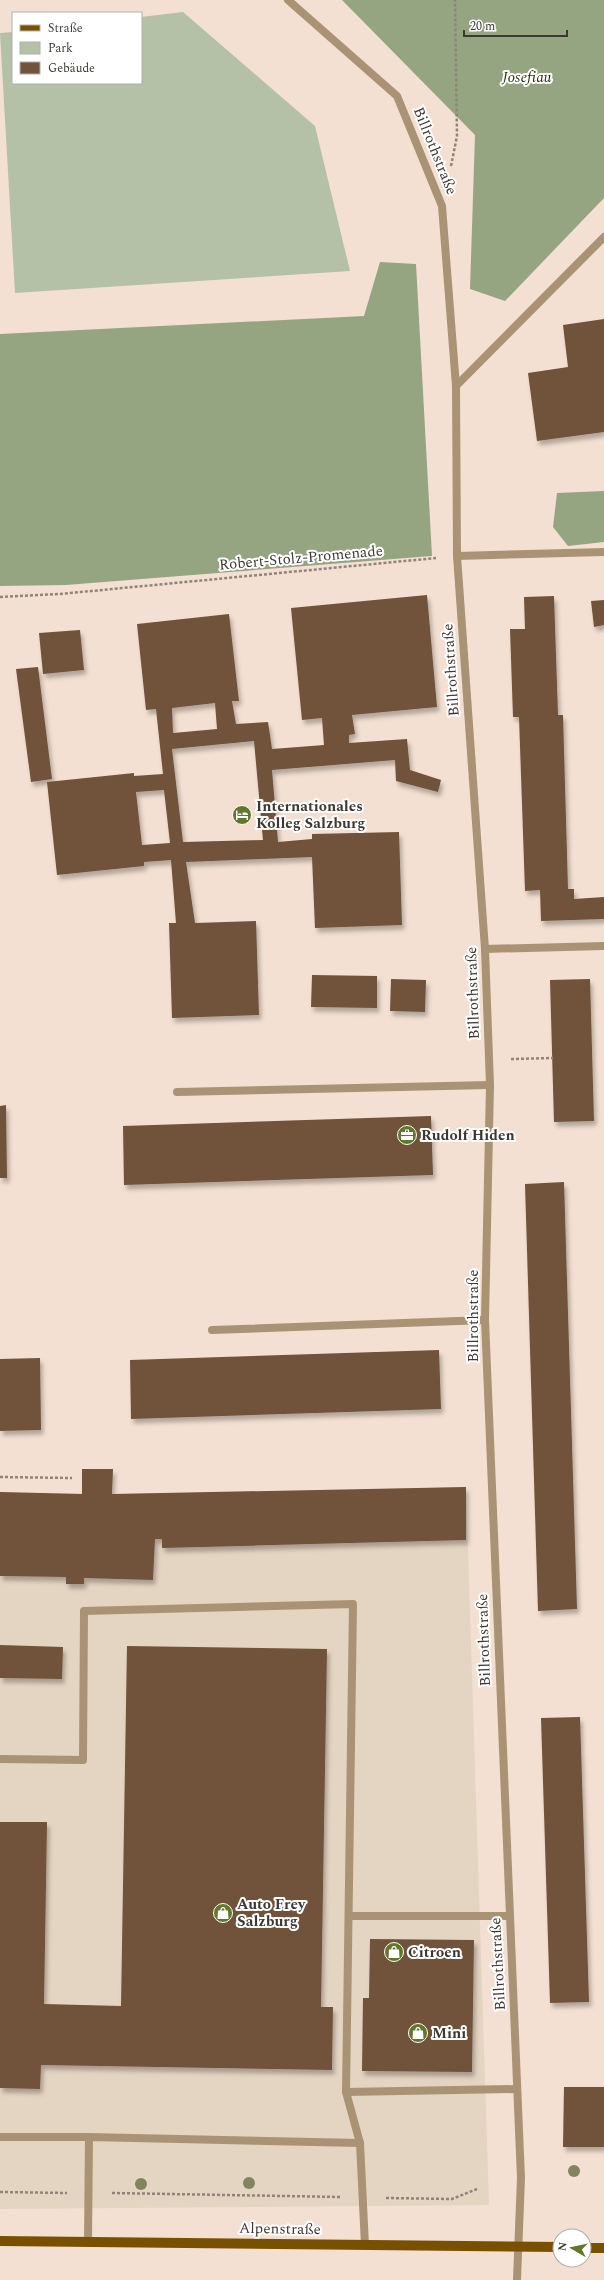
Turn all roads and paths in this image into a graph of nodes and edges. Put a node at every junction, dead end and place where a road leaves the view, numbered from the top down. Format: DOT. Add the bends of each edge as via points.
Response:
graph roads {
  1 [pos="288,0"];
  2 [pos="455,0"];
  3 [pos="451,167"];
  4 [pos="604,238"];
  5 [pos="456,386"];
  6 [pos="604,552"];
  7 [pos="457,556"];
  8 [pos="0,596"];
  9 [pos="604,946"];
  10 [pos="485,949"];
  11 [pos="553,1058"];
  12 [pos="489,1059"];
  13 [pos="490,1085"];
  14 [pos="177,1092"];
  15 [pos="485,1320"];
  16 [pos="212,1330"];
  17 [pos="0,1477"];
  18 [pos="72,1478"];
  19 [pos="0,1759"];
  20 [pos="349,1916"];
  21 [pos="510,1916"];
  22 [pos="517,2089"];
  23 [pos="346,2092"];
  24 [pos="0,2137"];
  25 [pos="90,2137"];
  26 [pos="360,2143"];
  27 [pos="477,2189"];
  28 [pos="0,2192"];
  29 [pos="89,2193"];
  30 [pos="363,2198"];
  31 [pos="0,2241"];
  32 [pos="88,2242"];
  33 [pos="365,2245"];
  34 [pos="519,2246"];
  35 [pos="552,2247"];
  36 [pos="592,2248"];
  37 [pos="604,2248"];
  38 [pos="517,2280"];
  1 -- 5 [label="street, Billrothstraße" via="397,96 442,206"];
  2 -- 3 [label="path" via="458,136"];
  4 -- 5 [label="street"];
  5 -- 7 [label="street, Billrothstraße"];
  6 -- 7 [label="street"];
  7 -- 8 [label="path, Robert-Stolz-Promenade" via="76,592"];
  7 -- 10 [label="street, Billrothstraße"];
  9 -- 10 [label="street"];
  10 -- 12 [label="street, Billrothstraße"];
  11 -- 12 [label="path"];
  12 -- 13 [label="street, Billrothstraße"];
  13 -- 14 [label="street"];
  13 -- 15 [label="street, Billrothstraße"];
  15 -- 16 [label="street"];
  15 -- 21 [label="street, Billrothstraße"];
  17 -- 18 [label="path"];
  19 -- 20 [label="street" via="83,1760 84,1611 353,1604"];
  20 -- 21 [label="street"];
  20 -- 23 [label="street"];
  21 -- 22 [label="street, Billrothstraße"];
  22 -- 23 [label="street"];
  22 -- 34 [label="street, Billrothstraße" via="521,2178"];
  23 -- 26 [label="street"];
  24 -- 25 [label="street"];
  25 -- 26 [label="street"];
  25 -- 29 [label="street"];
  26 -- 30 [label="street"];
  27 -- 30 [label="path" via="452,2199"];
  28 -- 29 [label="path"];
  29 -- 30 [label="path"];
  29 -- 32 [label="street"];
  30 -- 33 [label="street"];
  31 -- 32 [label="main road, Alpenstraße"];
  32 -- 33 [label="main road, Alpenstraße"];
  33 -- 34 [label="main road, Alpenstraße"];
  34 -- 35 [label="main road, Alpenstraße"];
  34 -- 38 [label="street, Billrothstraße"];
  36 -- 37 [label="main road"];
}
